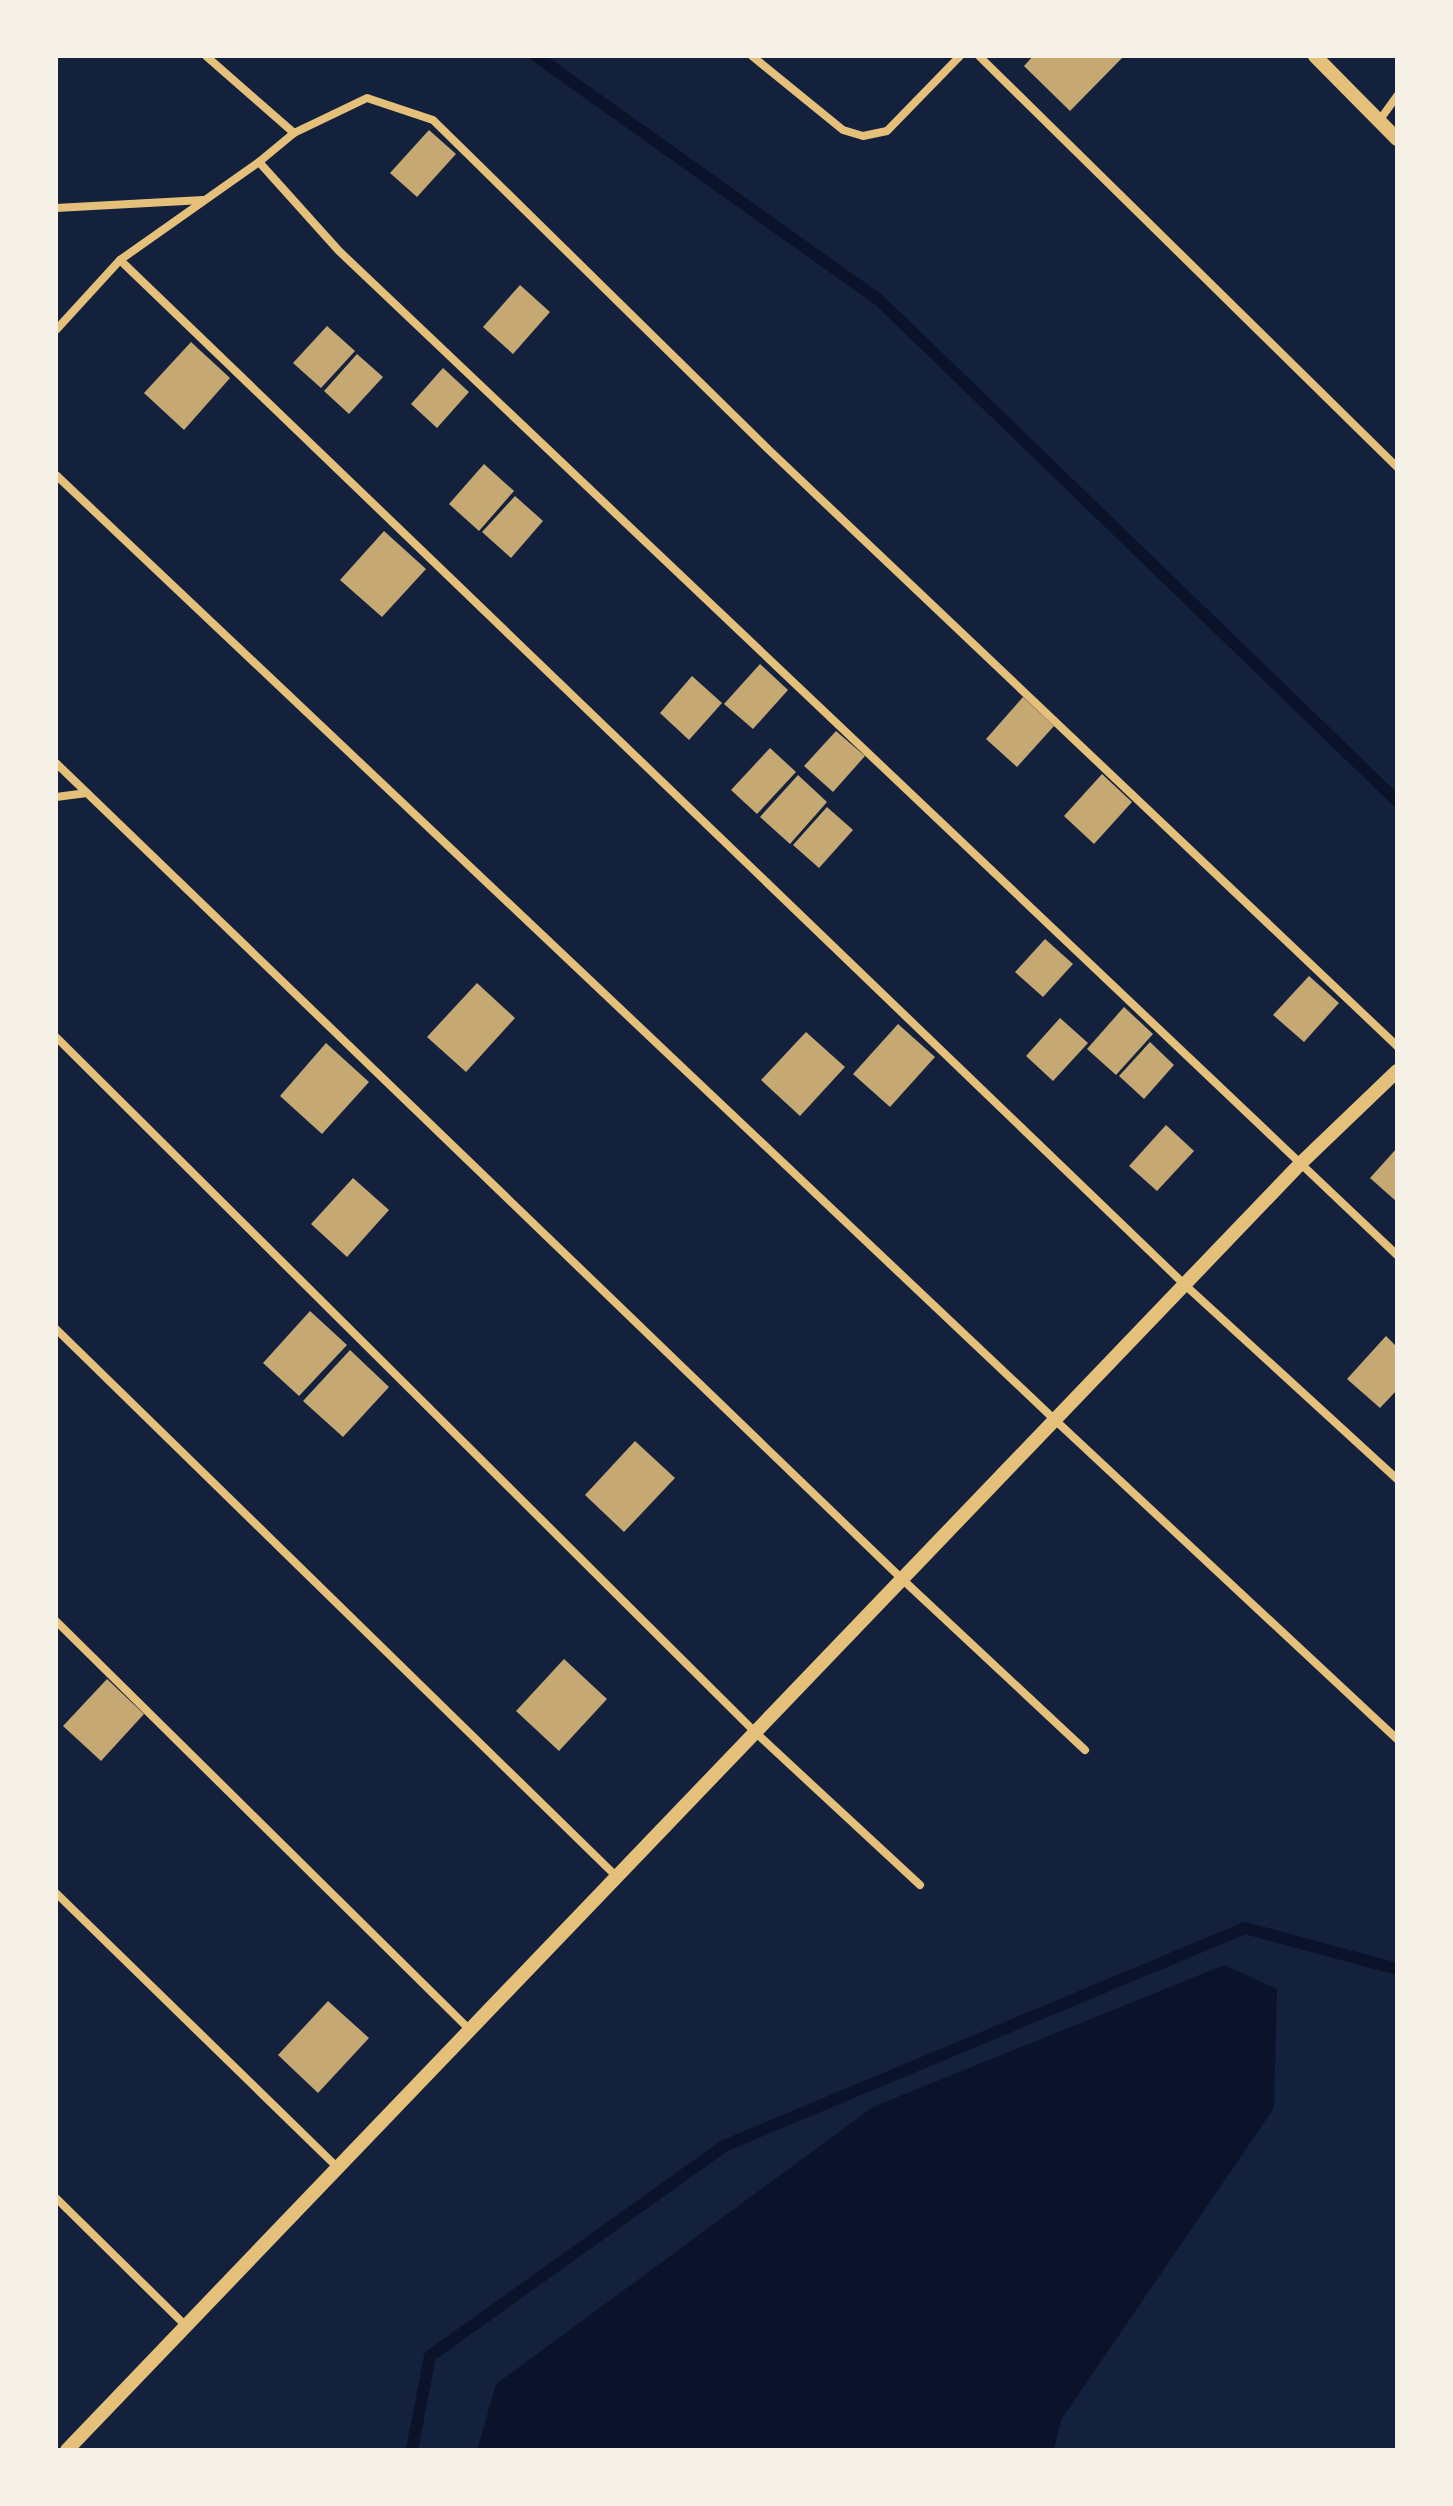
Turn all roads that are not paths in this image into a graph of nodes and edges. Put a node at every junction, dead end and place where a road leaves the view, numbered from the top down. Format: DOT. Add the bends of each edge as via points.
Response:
graph roads {
  1 [pos="206,56"];
  2 [pos="752,56"];
  3 [pos="960,56"];
  4 [pos="979,56"];
  5 [pos="1315,56"];
  6 [pos="1397,96"];
  7 [pos="1379,121"];
  8 [pos="294,133"];
  9 [pos="1397,139"];
  10 [pos="259,162"];
  11 [pos="203,200"];
  12 [pos="56,208"];
  13 [pos="120,260"];
  14 [pos="56,330"];
  15 [pos="1397,467"];
  16 [pos="56,475"];
  17 [pos="56,763"];
  18 [pos="87,793"];
  19 [pos="56,797"];
  20 [pos="56,1037"];
  21 [pos="1397,1046"];
  22 [pos="1397,1071"];
  23 [pos="1301,1163"];
  24 [pos="1397,1255"];
  25 [pos="1185,1285"];
  26 [pos="56,1329"];
  27 [pos="1055,1420"];
  28 [pos="1397,1479"];
  29 [pos="902,1579"];
  30 [pos="56,1621"];
  31 [pos="756,1733"];
  32 [pos="1397,1739"];
  33 [pos="1085,1750"];
  34 [pos="617,1877"];
  35 [pos="920,1885"];
  36 [pos="56,1893"];
  37 [pos="470,2030"];
  38 [pos="338,2168"];
  39 [pos="56,2198"];
  40 [pos="186,2326"];
  41 [pos="67,2450"];
  1 -- 8 [label="street"];
  2 -- 3 [label="street" via="843,130 863,136 887,131"];
  4 -- 15 [label="street"];
  5 -- 7 [label="street"];
  6 -- 7 [label="street"];
  7 -- 9 [label="street"];
  8 -- 10 [label="street"];
  8 -- 21 [label="street" via="367,98 433,120 769,450"];
  10 -- 11 [label="street"];
  10 -- 23 [label="street" via="339,251"];
  11 -- 12 [label="street"];
  11 -- 13 [label="street"];
  13 -- 14 [label="street"];
  13 -- 25 [label="street"];
  16 -- 27 [label="street"];
  17 -- 18 [label="street"];
  18 -- 19 [label="street"];
  18 -- 29 [label="street"];
  20 -- 31 [label="street"];
  22 -- 23 [label="street"];
  23 -- 24 [label="street"];
  23 -- 25 [label="street"];
  25 -- 27 [label="street"];
  25 -- 28 [label="street"];
  26 -- 34 [label="street"];
  27 -- 29 [label="street"];
  27 -- 32 [label="street"];
  29 -- 31 [label="street"];
  29 -- 33 [label="street"];
  30 -- 37 [label="street"];
  31 -- 34 [label="street"];
  31 -- 35 [label="street"];
  34 -- 37 [label="street"];
  36 -- 38 [label="street"];
  37 -- 38 [label="street"];
  38 -- 40 [label="street"];
  39 -- 40 [label="street"];
  40 -- 41 [label="street"];
}
